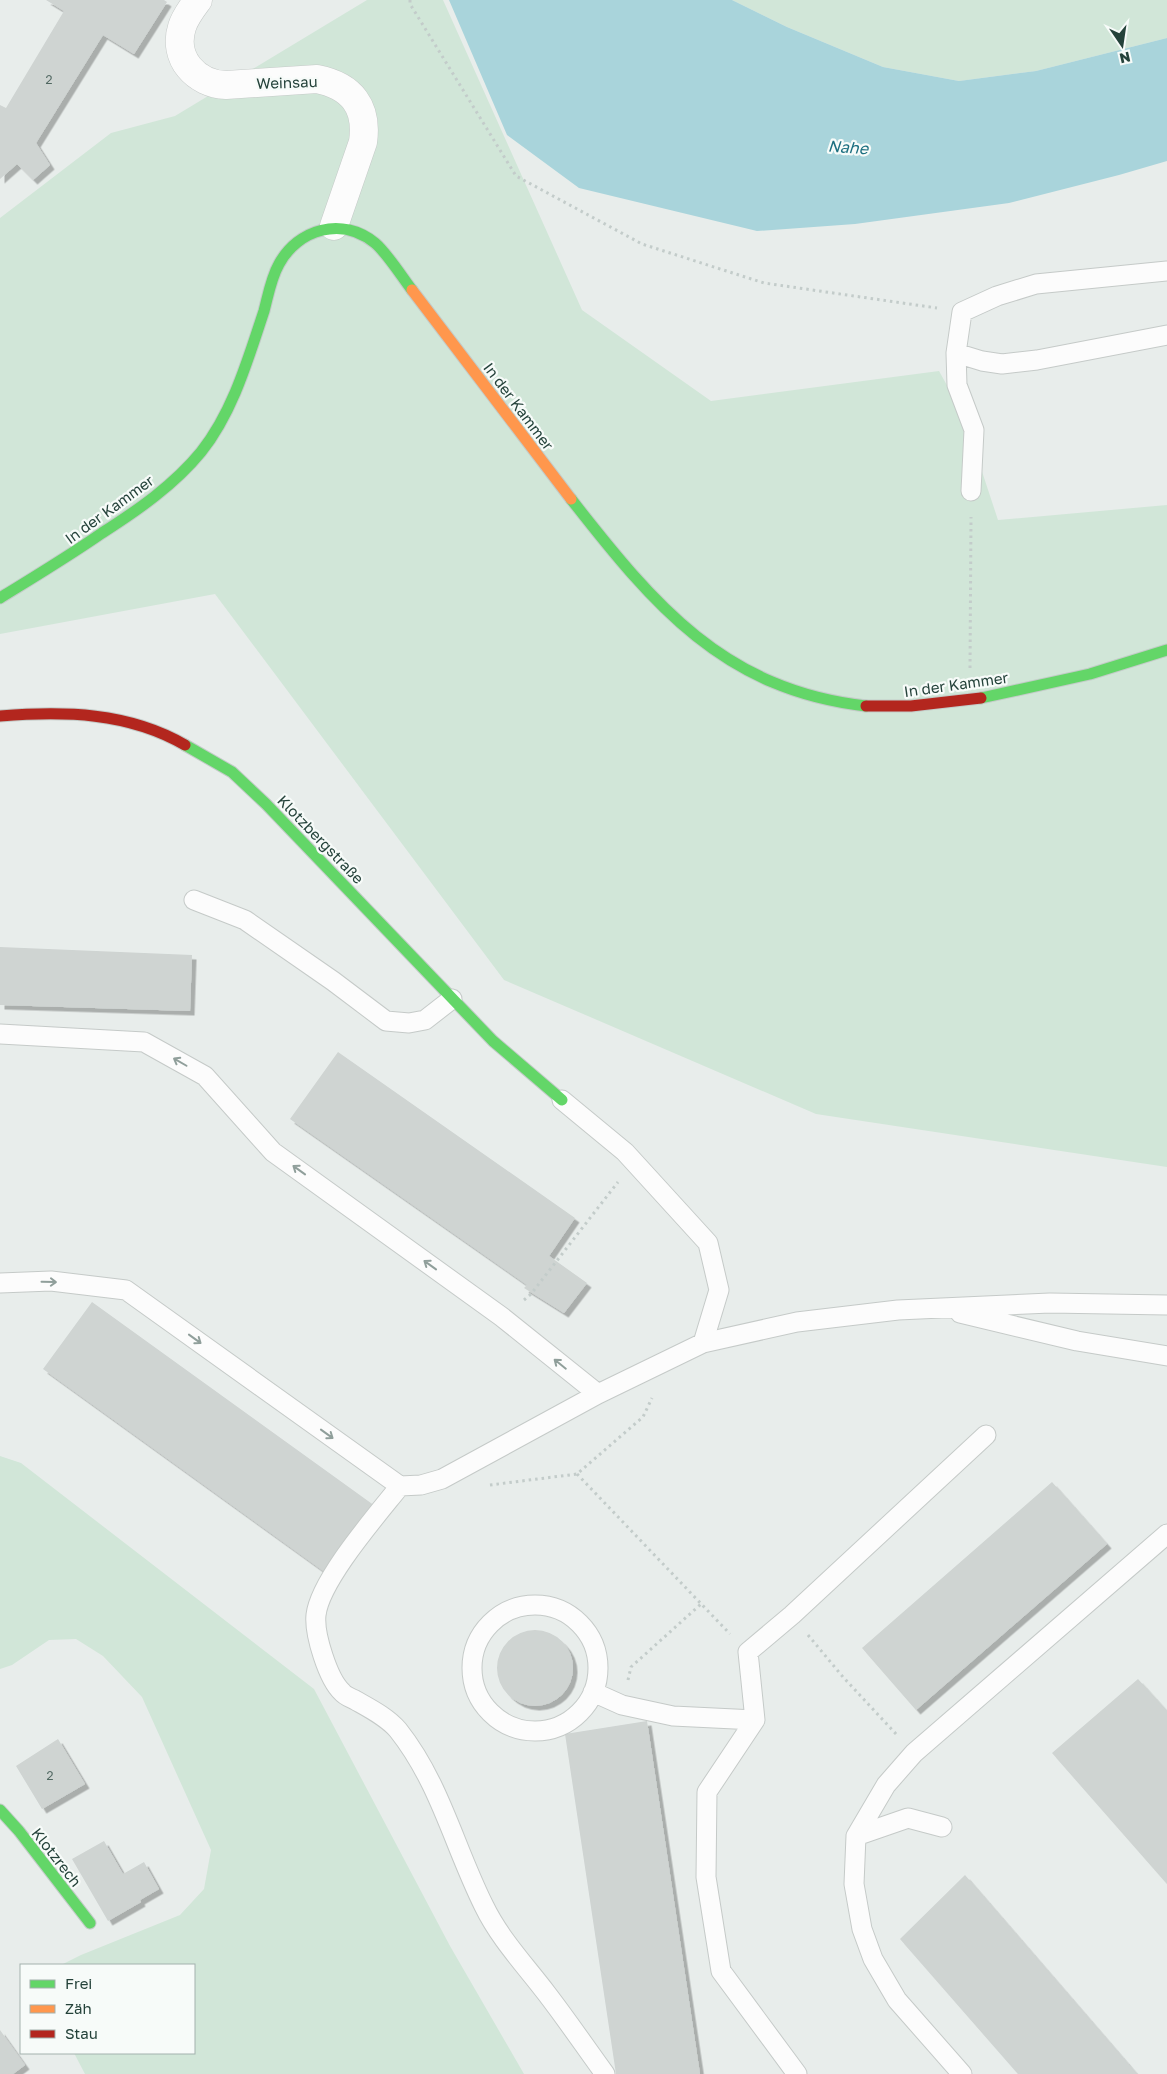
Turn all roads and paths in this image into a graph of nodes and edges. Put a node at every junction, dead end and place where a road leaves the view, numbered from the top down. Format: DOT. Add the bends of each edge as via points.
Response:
graph roads {
  1 [pos="198,0"];
  2 [pos="410,0"];
  3 [pos="334,226"];
  4 [pos="1167,271"];
  5 [pos="962,312"];
  6 [pos="1167,335"];
  7 [pos="956,353"];
  8 [pos="971,491"];
  9 [pos="0,598"];
  10 [pos="1167,650"];
  11 [pos="969,700"];
  12 [pos="0,716"];
  13 [pos="194,900"];
  14 [pos="452,998"];
  15 [pos="0,1034"];
  16 [pos="562,1100"];
  17 [pos="634,1161"];
  18 [pos="0,1283"];
  19 [pos="531,1294"];
  20 [pos="1167,1305"];
  21 [pos="939,1308"];
  22 [pos="703,1343"];
  23 [pos="1167,1356"];
  24 [pos="660,1366"];
  25 [pos="598,1394"];
  26 [pos="986,1435"];
  27 [pos="577,1474"];
  28 [pos="442,1479"];
  29 [pos="400,1486"];
  30 [pos="1167,1534"];
  31 [pos="701,1604"];
  32 [pos="792,1615"];
  33 [pos="748,1652"];
  34 [pos="593,1692"];
  35 [pos="622,1705"];
  36 [pos="877,1713"];
  37 [pos="755,1720"];
  38 [pos="0,1810"];
  39 [pos="942,1827"];
  40 [pos="856,1836"];
  41 [pos="90,1922"];
  42 [pos="605,2074"];
  43 [pos="797,2074"];
  44 [pos="962,2074"];
  1 -- 3 [label="street, Weinsau" via="182,26 179,39 186,65 203,80 226,85 317,79 341,87 358,105 365,129 363,142"];
  2 -- 5 [label="path" via="516,176 642,244 764,283"];
  3 -- 9 [label="street, In der Kammer" via="302,238 284,255 235,391 211,438 185,471 75,553"];
  3 -- 11 [label="street, In der Kammer" via="362,234 375,243 575,504 665,611 692,635 752,673 821,698 895,707"];
  4 -- 5 [label="lane" via="1036,284 997,296"];
  5 -- 7 [label="lane"];
  6 -- 7 [label="lane" via="1002,364"];
  7 -- 8 [label="lane" via="958,385 974,430"];
  8 -- 11 [label="path"];
  10 -- 11 [label="street, In der Kammer" via="1092,674"];
  12 -- 14 [label="street, Klotzbergstraße" via="92,714 137,723 175,739 232,772"];
  13 -- 14 [label="lane" via="245,920 386,1021 409,1023 425,1020"];
  14 -- 16 [label="street, Klotzbergstraße" via="493,1041"];
  25 -- 15 [label="lane, one-way" via="502,1317 274,1152 205,1076 144,1042"];
  16 -- 17 [label="lane"];
  17 -- 19 [label="path"];
  17 -- 22 [label="lane" via="708,1243 719,1290"];
  18 -- 29 [label="lane, one-way" via="50,1281 126,1290"];
  20 -- 21 [label="lane" via="1050,1303"];
  21 -- 22 [label="lane" via="797,1322"];
  21 -- 23 [label="lane" via="1077,1341"];
  22 -- 24 [label="lane"];
  24 -- 25 [label="lane"];
  24 -- 27 [label="path" via="655,1393 643,1417"];
  25 -- 28 [label="lane"];
  26 -- 32 [label="lane"];
  27 -- 28 [label="path" via="456,1489"];
  27 -- 31 [label="path"];
  28 -- 29 [label="lane"];
  29 -- 42 [label="lane" via="350,1550 325,1590 316,1615 326,1666 342,1692 394,1725 416,1752 484,1907 522,1965"];
  30 -- 40 [label="lane" via="914,1754 886,1785"];
  31 -- 33 [label="path"];
  31 -- 35 [label="path" via="631,1667"];
  32 -- 33 [label="lane"];
  32 -- 36 [label="path"];
  33 -- 37 [label="lane"];
  34 -- 34 [label="lane" via="598,1666 592,1641 575,1620 558,1610 539,1605 514,1609 491,1623 476,1644 472,1670 478,1695 494,1716 517,1728 543,1730 562,1724 578,1714"];
  34 -- 35 [label="lane"];
  35 -- 37 [label="lane" via="673,1716"];
  37 -- 43 [label="lane" via="707,1792 706,1877 721,1971"];
  38 -- 41 [label="street, Klotzrech"];
  39 -- 40 [label="lane" via="908,1818"];
  40 -- 44 [label="lane" via="854,1884 862,1929 872,1959 897,2000"];
}
